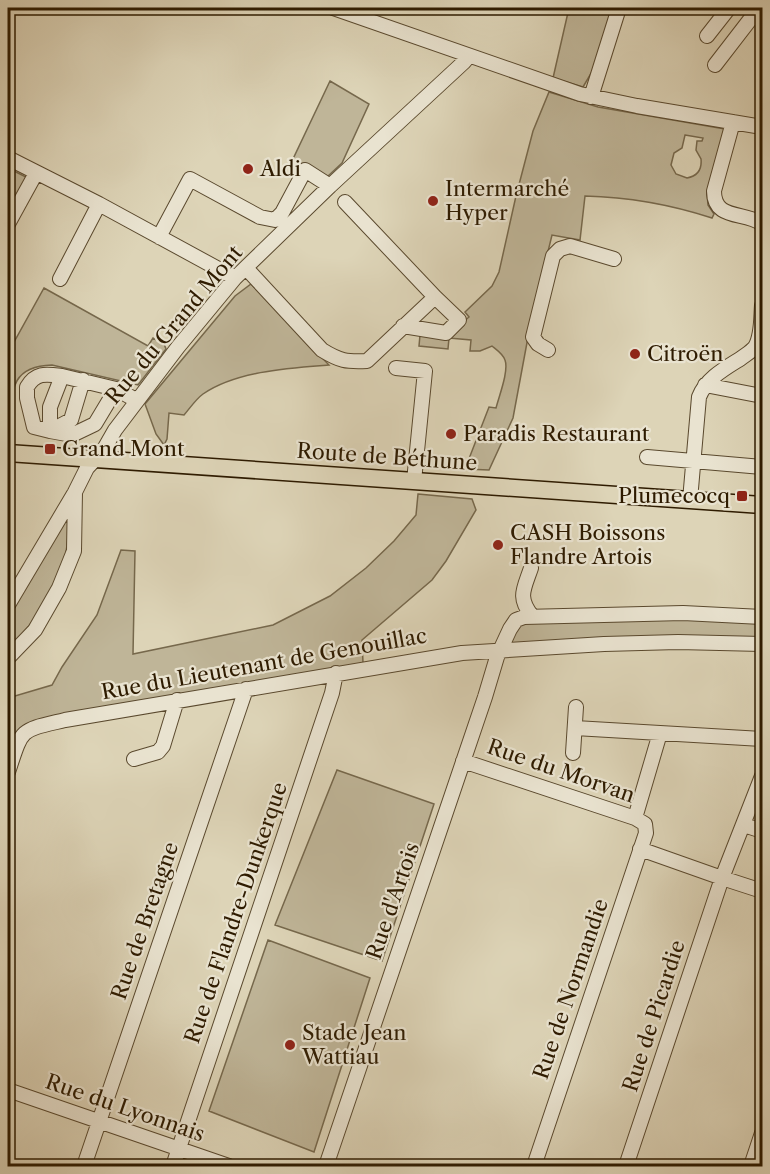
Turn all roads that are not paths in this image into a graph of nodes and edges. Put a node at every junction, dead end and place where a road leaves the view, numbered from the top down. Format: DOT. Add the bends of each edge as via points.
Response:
graph roads {
  1 [pos="333,8"];
  2 [pos="619,8"];
  3 [pos="729,8"];
  4 [pos="759,8"];
  5 [pos="707,36"];
  6 [pos="469,56"];
  7 [pos="714,65"];
  8 [pos="591,97"];
  9 [pos="733,123"];
  10 [pos="756,126"];
  11 [pos="8,158"];
  12 [pos="36,173"];
  13 [pos="330,186"];
  14 [pos="345,202"];
  15 [pos="99,204"];
  16 [pos="8,224"];
  17 [pos="762,224"];
  18 [pos="159,237"];
  19 [pos="614,259"];
  20 [pos="246,268"];
  21 [pos="235,278"];
  22 [pos="60,279"];
  23 [pos="435,297"];
  24 [pos="762,305"];
  25 [pos="403,326"];
  26 [pos="548,350"];
  27 [pos="396,368"];
  28 [pos="62,376"];
  29 [pos="83,380"];
  30 [pos="705,385"];
  31 [pos="116,389"];
  32 [pos="762,396"];
  33 [pos="136,400"];
  34 [pos="50,431"];
  35 [pos="8,453"];
  36 [pos="648,457"];
  37 [pos="95,459"];
  38 [pos="693,461"];
  39 [pos="762,468"];
  40 [pos="414,482"];
  41 [pos="75,492"];
  42 [pos="690,500"];
  43 [pos="762,506"];
  44 [pos="531,567"];
  45 [pos="8,605"];
  46 [pos="532,616"];
  47 [pos="762,617"];
  48 [pos="762,644"];
  49 [pos="502,649"];
  50 [pos="8,658"];
  51 [pos="336,673"];
  52 [pos="246,689"];
  53 [pos="177,700"];
  54 [pos="576,707"];
  55 [pos="575,728"];
  56 [pos="660,733"];
  57 [pos="762,739"];
  58 [pos="573,753"];
  59 [pos="134,759"];
  60 [pos="463,761"];
  61 [pos="8,772"];
  62 [pos="762,776"];
  63 [pos="640,821"];
  64 [pos="744,825"];
  65 [pos="762,831"];
  66 [pos="640,849"];
  67 [pos="722,878"];
  68 [pos="762,891"];
  69 [pos="8,1090"];
  70 [pos="99,1122"];
  71 [pos="762,1133"];
  72 [pos="179,1149"];
  73 [pos="84,1167"];
  74 [pos="173,1167"];
  75 [pos="229,1167"];
  76 [pos="326,1167"];
  77 [pos="534,1167"];
  78 [pos="626,1167"];
  79 [pos="751,1167"];
  1 -- 6 [label="street"];
  2 -- 8 [label="street"];
  3 -- 5 [label="street"];
  4 -- 7 [label="street"];
  6 -- 8 [label="street"];
  6 -- 13 [label="street, Rue du Grand Mont"];
  8 -- 9 [label="street"];
  9 -- 10 [label="street"];
  9 -- 17 [label="street" via="714,192 717,205 727,214 752,218"];
  11 -- 12 [label="street"];
  12 -- 15 [label="street"];
  12 -- 16 [label="street"];
  13 -- 18 [label="street" via="305,170 275,220 260,217 190,179"];
  13 -- 20 [label="street, Rue du Grand Mont"];
  14 -- 23 [label="street"];
  15 -- 18 [label="street"];
  15 -- 22 [label="street"];
  18 -- 21 [label="street"];
  19 -- 26 [label="street" via="570,246 554,256 533,337"];
  20 -- 21 [label="street, Rue du Grand Mont"];
  20 -- 25 [label="street" via="322,350 337,360 367,361"];
  21 -- 33 [label="street, Rue du Grand Mont"];
  23 -- 25 [label="street"];
  23 -- 25 [label="street" via="459,320 446,333"];
  24 -- 30 [label="street" via="755,346"];
  27 -- 40 [label="street" via="425,370"];
  28 -- 29 [label="street"];
  28 -- 34 [label="street" via="50,407"];
  28 -- 34 [label="street" via="36,375 27,387 34,427"];
  29 -- 31 [label="street"];
  29 -- 34 [label="street" via="71,420"];
  30 -- 32 [label="street"];
  30 -- 38 [label="street" via="699,397"];
  31 -- 33 [label="street"];
  31 -- 34 [label="street" via="95,424 72,435"];
  33 -- 37 [label="street, Rue du Grand Mont"];
  35 -- 37 [label="main road, Route de Béthune"];
  36 -- 38 [label="street"];
  37 -- 40 [label="main road, Route de Béthune"];
  37 -- 41 [label="street, Rue du Grand Mont"];
  38 -- 39 [label="street"];
  38 -- 42 [label="street"];
  40 -- 42 [label="main road, Route de Béthune"];
  41 -- 45 [label="street, Rue du Grand Mont"];
  41 -- 50 [label="street" via="74,551 35,630"];
  42 -- 43 [label="main road, Route de Béthune"];
  44 -- 46 [label="street" via="522,595"];
  46 -- 47 [label="street" via="683,613"];
  46 -- 49 [label="street" via="513,622"];
  48 -- 49 [label="street, Rue du Lieutenant de Genouillac" via="678,642"];
  49 -- 51 [label="street, Rue du Lieutenant de Genouillac"];
  49 -- 60 [label="street, Rue d'Artois"];
  51 -- 52 [label="street, Rue du Lieutenant de Genouillac"];
  51 -- 72 [label="street, Rue de Flandre-Dunkerque"];
  52 -- 53 [label="street, Rue du Lieutenant de Genouillac"];
  52 -- 70 [label="street, Rue de Bretagne"];
  53 -- 59 [label="street" via="163,746 158,752"];
  53 -- 61 [label="street, Rue du Lieutenant de Genouillac" via="35,727 22,734"];
  54 -- 55 [label="street"];
  55 -- 56 [label="street"];
  55 -- 58 [label="street"];
  56 -- 57 [label="street"];
  56 -- 63 [label="street, Rue de Normandie"];
  60 -- 63 [label="street, Rue du Morvan"];
  60 -- 76 [label="street, Rue d'Artois"];
  62 -- 64 [label="street, Rue de Picardie"];
  63 -- 66 [label="street, Rue de Normandie" via="646,833"];
  64 -- 65 [label="street"];
  64 -- 67 [label="street, Rue de Picardie"];
  66 -- 67 [label="street"];
  66 -- 77 [label="street, Rue de Normandie"];
  67 -- 68 [label="street"];
  67 -- 78 [label="street, Rue de Picardie"];
  69 -- 70 [label="street, Rue du Lyonnais"];
  70 -- 72 [label="street, Rue du Lyonnais"];
  70 -- 73 [label="street, Rue de Bretagne"];
  71 -- 79 [label="street"];
  72 -- 74 [label="street, Rue de Flandre-Dunkerque"];
  72 -- 75 [label="street, Rue du Lyonnais"];
}
